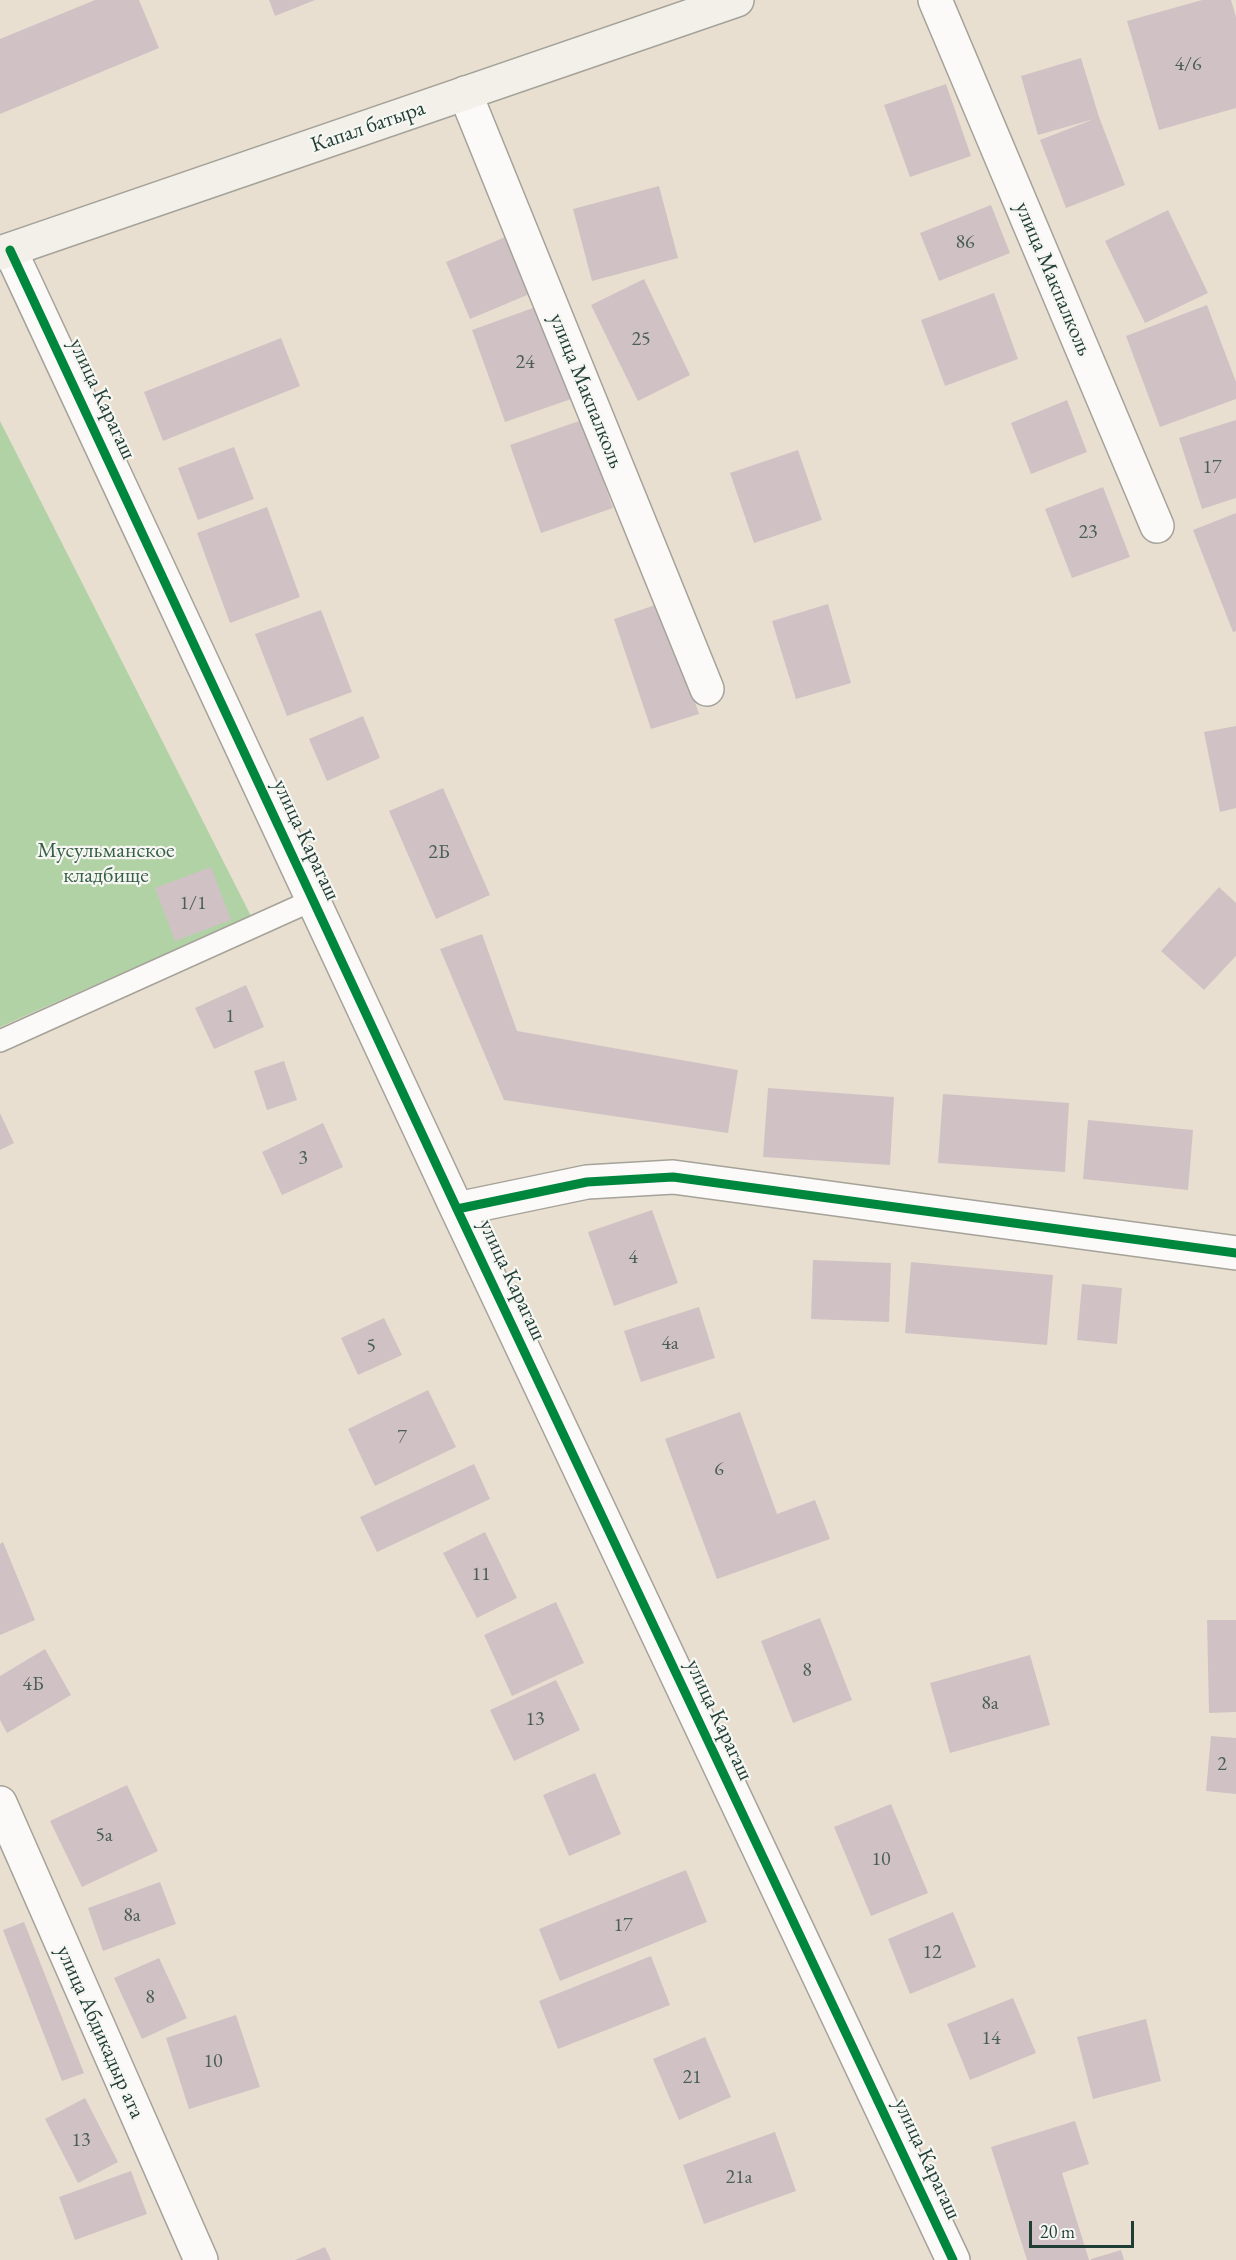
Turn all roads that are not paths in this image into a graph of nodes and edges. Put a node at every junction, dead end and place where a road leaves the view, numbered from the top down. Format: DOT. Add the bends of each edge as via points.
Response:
graph roads {
  1 [pos="737,0"];
  2 [pos="935,0"];
  3 [pos="465,93"];
  4 [pos="5,251"];
  5 [pos="1157,526"];
  6 [pos="707,688"];
  7 [pos="313,900"];
  8 [pos="0,1041"];
  9 [pos="457,1209"];
  10 [pos="1236,1253"];
  11 [pos="0,1803"];
  12 [pos="201,2260"];
  13 [pos="952,2260"];
  1 -- 3 [label="street, Капал батыра"];
  2 -- 5 [label="street, улица Макпалколь"];
  3 -- 4 [label="street, Капал батыра"];
  3 -- 6 [label="street, улица Макпалколь"];
  4 -- 7 [label="street, улица Карагаш"];
  7 -- 8 [label="lane"];
  7 -- 9 [label="street, улица Карагаш"];
  9 -- 10 [label="street" via="587,1182 673,1177"];
  9 -- 13 [label="street, улица Карагаш"];
  11 -- 12 [label="street, улица Абдикадыр ата"];
}
